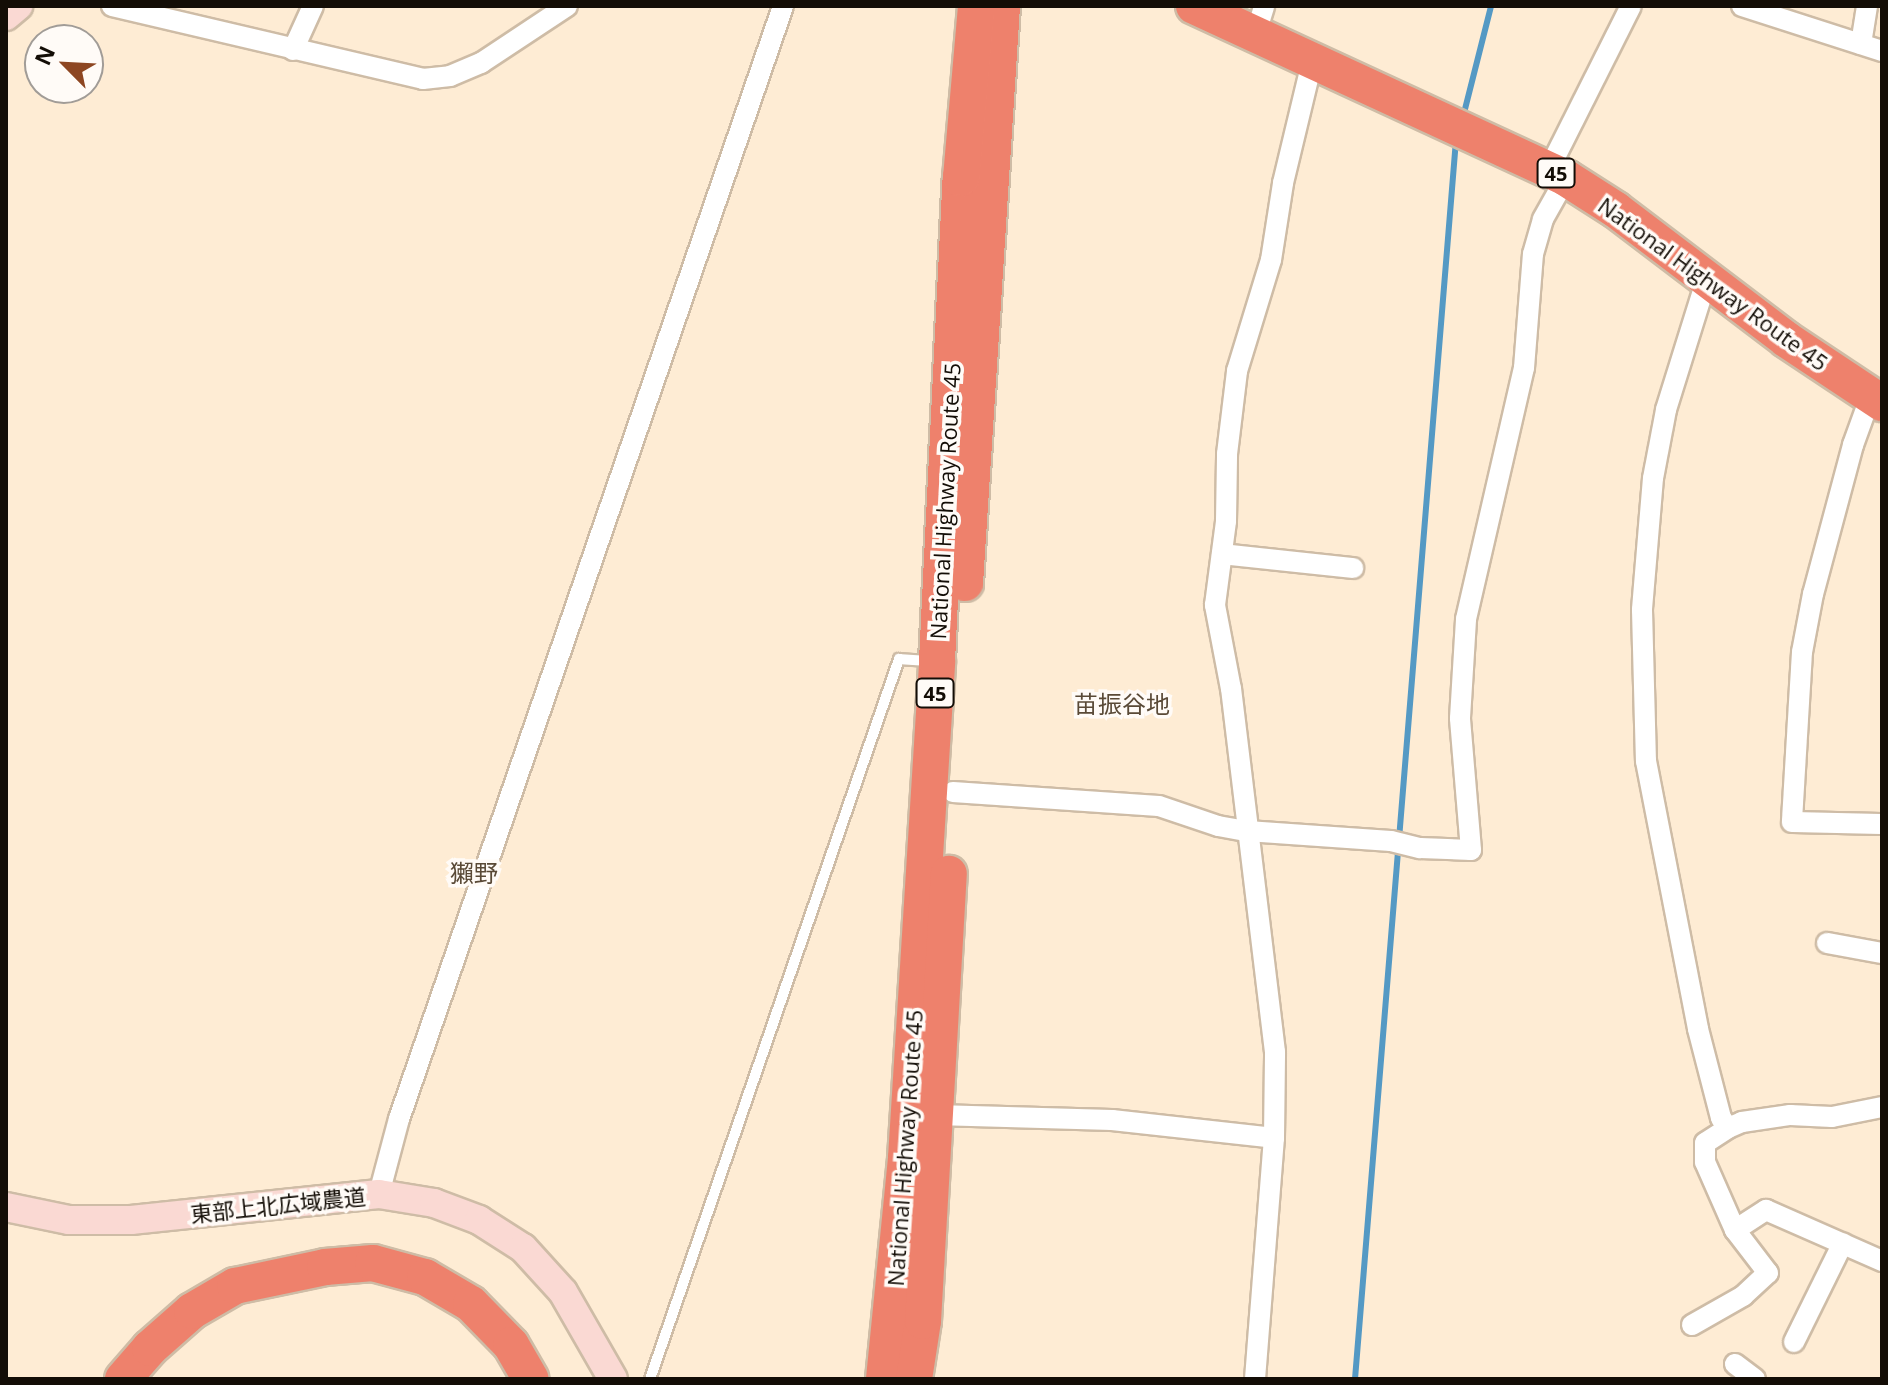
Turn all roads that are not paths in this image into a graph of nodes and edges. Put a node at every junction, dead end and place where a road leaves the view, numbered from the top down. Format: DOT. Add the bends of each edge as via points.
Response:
graph roads {
  1 [pos="18,6"];
  2 [pos="112,6"];
  3 [pos="313,6"];
  4 [pos="567,6"];
  5 [pos="783,6"];
  6 [pos="976,6"];
  7 [pos="1002,6"];
  8 [pos="1194,6"];
  9 [pos="1631,6"];
  10 [pos="1742,6"];
  11 [pos="1867,6"];
  12 [pos="6,16"];
  13 [pos="1260,20"];
  14 [pos="1861,44"];
  15 [pos="293,50"];
  16 [pos="1882,51"];
  17 [pos="1313,58"];
  18 [pos="1558,174"];
  19 [pos="1707,278"];
  20 [pos="1876,400"];
  21 [pos="1222,554"];
  22 [pos="1353,568"];
  23 [pos="937,661"];
  24 [pos="953,792"];
  25 [pos="1882,824"];
  26 [pos="1247,831"];
  27 [pos="1827,943"];
  28 [pos="1882,953"];
  29 [pos="1882,1107"];
  30 [pos="936,1115"];
  31 [pos="1728,1128"];
  32 [pos="1274,1138"];
  33 [pos="379,1194"];
  34 [pos="6,1207"];
  35 [pos="1735,1230"];
  36 [pos="1843,1243"];
  37 [pos="1882,1261"];
  38 [pos="1692,1325"];
  39 [pos="1794,1342"];
  40 [pos="1735,1364"];
  41 [pos="123,1379"];
  42 [pos="152,1379"];
  43 [pos="503,1379"];
  44 [pos="531,1379"];
  45 [pos="613,1379"];
  46 [pos="650,1379"];
  47 [pos="884,1379"];
  48 [pos="914,1379"];
  49 [pos="1255,1379"];
  50 [pos="1755,1379"];
  1 -- 12 [label="street"];
  2 -- 15 [label="street"];
  3 -- 15 [label="street"];
  4 -- 15 [label="street" via="507,49 450,76 423,79"];
  5 -- 33 [label="street" via="409,1089"];
  6 -- 23 [label="highway, National Highway Route 45 / 45" via="961,178"];
  7 -- 24 [label="highway, National Highway Route 45 / 45"];
  8 -- 13 [label="highway, National Highway Route 45 / 45"];
  9 -- 18 [label="street"];
  10 -- 14 [label="street"];
  11 -- 14 [label="street"];
  13 -- 17 [label="highway, National Highway Route 45 / 45"];
  14 -- 16 [label="street"];
  17 -- 18 [label="highway, National Highway Route 45 / 45"];
  17 -- 21 [label="street" via="1271,260 1237,371"];
  18 -- 19 [label="highway, National Highway Route 45 / 45"];
  18 -- 26 [label="street" via="1533,254 1524,368 1466,619 1460,718 1471,850"];
  19 -- 20 [label="highway, National Highway Route 45 / 45"];
  19 -- 31 [label="street" via="1666,410 1653,478 1642,610 1643,725 1667,881 1698,1029"];
  20 -- 25 [label="street" via="1853,445 1802,652 1792,822"];
  21 -- 22 [label="street"];
  21 -- 26 [label="street" via="1216,625 1231,689"];
  23 -- 46 [label="lane" via="899,659"];
  23 -- 47 [label="highway, National Highway Route 45 / 45" via="906,1158"];
  24 -- 26 [label="street" via="1159,806"];
  24 -- 30 [label="highway, National Highway Route 45 / 45"];
  26 -- 32 [label="street" via="1275,1052"];
  27 -- 28 [label="street"];
  29 -- 31 [label="street" via="1832,1117 1790,1115"];
  30 -- 32 [label="street" via="1112,1120"];
  30 -- 48 [label="highway, National Highway Route 45 / 45" via="923,1321"];
  31 -- 35 [label="street" via="1705,1143 1702,1151"];
  32 -- 49 [label="street"];
  33 -- 34 [label="street, 東部上北広域農道" via="131,1220 69,1220"];
  33 -- 45 [label="street, 東部上北広域農道" via="434,1203 479,1220 523,1248 563,1292"];
  35 -- 36 [label="street" via="1766,1210"];
  35 -- 38 [label="street" via="1768,1273 1743,1296"];
  36 -- 37 [label="street"];
  36 -- 39 [label="street"];
  40 -- 50 [label="street"];
  41 -- 44 [label="highway" via="192,1311 235,1286 373,1263 425,1277 471,1304 511,1345"];
  42 -- 43 [label="highway" via="216,1324 272,1296 329,1285 376,1285 428,1299 469,1327 497,1362"];
}
